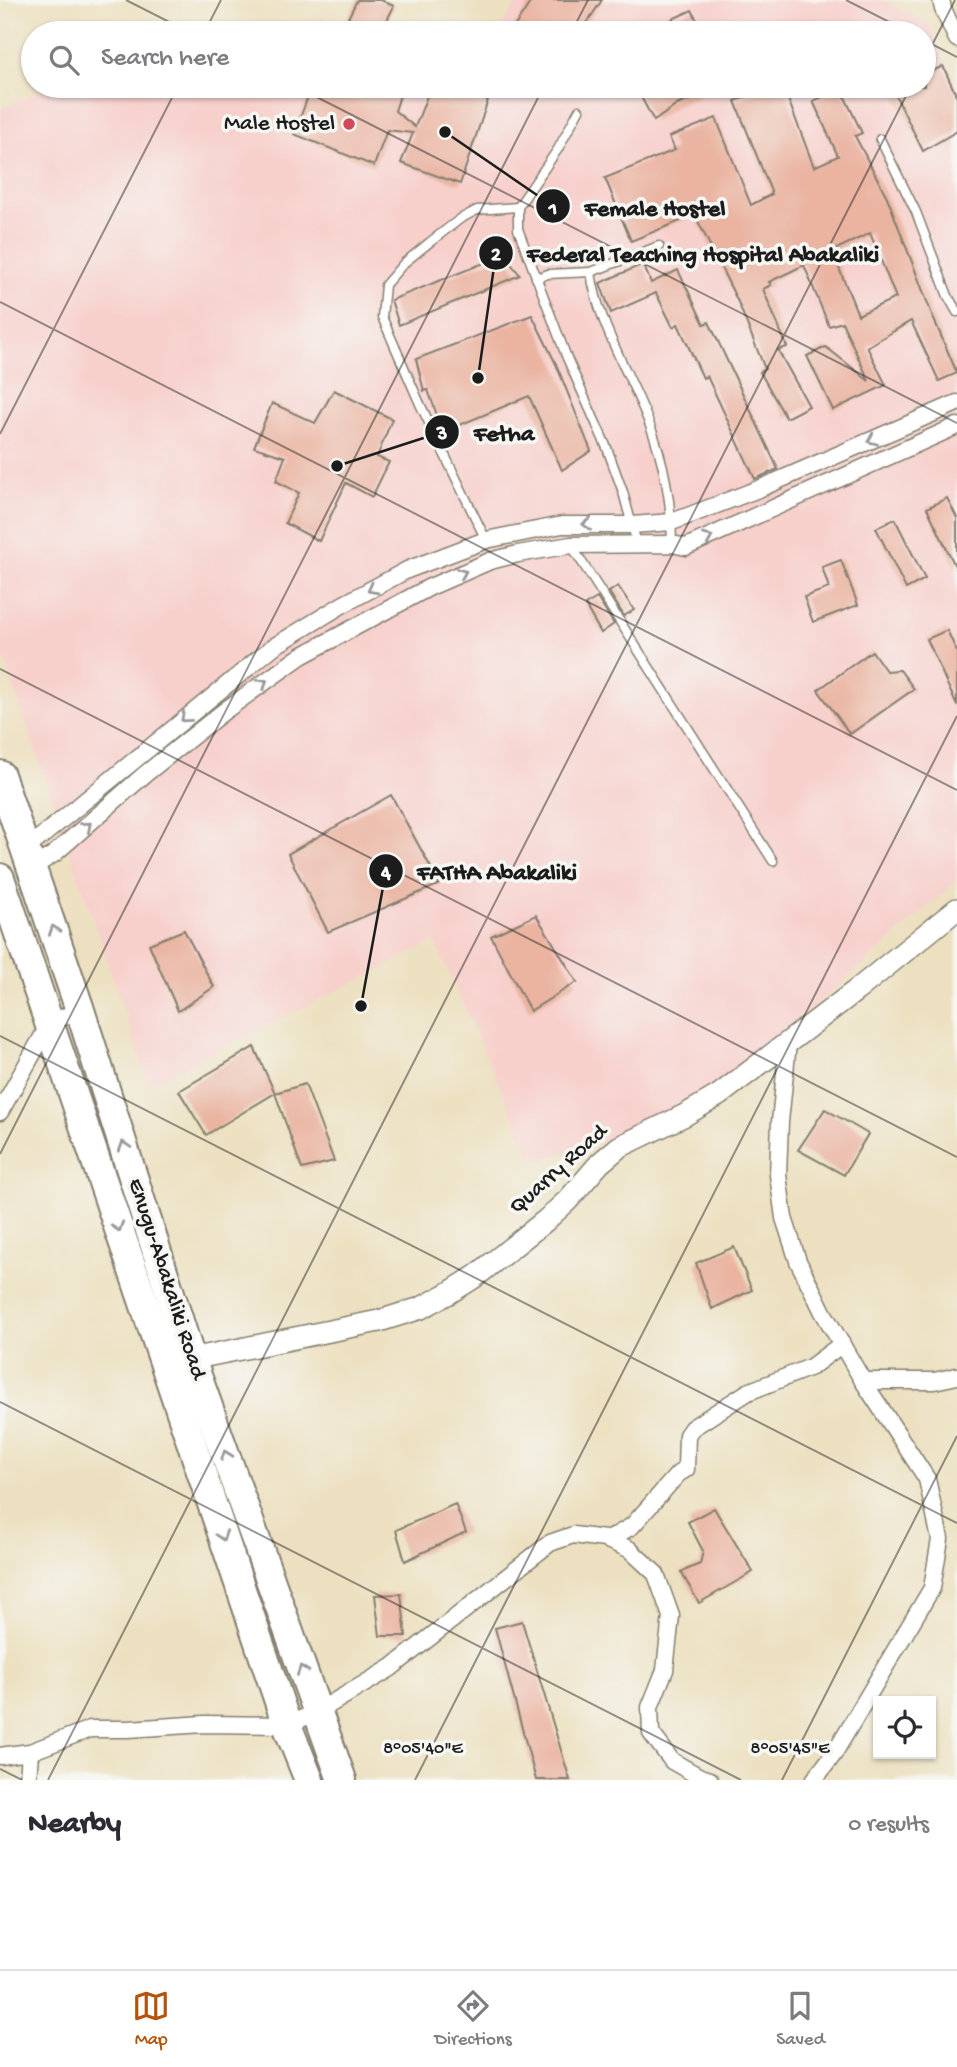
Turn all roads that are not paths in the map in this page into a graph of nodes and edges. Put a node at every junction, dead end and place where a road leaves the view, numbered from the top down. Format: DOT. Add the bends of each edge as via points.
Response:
graph roads {
  1 [pos="942,0"];
  2 [pos="957,38"];
  3 [pos="579,110"];
  4 [pos="880,139"];
  5 [pos="518,207"];
  6 [pos="659,246"];
  7 [pos="591,272"];
  8 [pos="536,278"];
  9 [pos="957,312"];
  10 [pos="957,403"];
  11 [pos="916,421"];
  12 [pos="957,426"];
  13 [pos="925,441"];
  14 [pos="813,465"];
  15 [pos="823,486"];
  16 [pos="672,522"];
  17 [pos="632,525"];
  18 [pos="486,540"];
  19 [pos="637,544"];
  20 [pos="672,544"];
  21 [pos="571,545"];
  22 [pos="0,775"];
  23 [pos="29,858"];
  24 [pos="773,861"];
  25 [pos="0,878"];
  26 [pos="957,909"];
  27 [pos="80,1010"];
  28 [pos="50,1023"];
  29 [pos="788,1043"];
  30 [pos="0,1112"];
  31 [pos="842,1344"];
  32 [pos="191,1359"];
  33 [pos="957,1376"];
  34 [pos="863,1381"];
  35 [pos="608,1540"];
  36 [pos="317,1712"];
  37 [pos="287,1725"];
  38 [pos="30,1752"];
  39 [pos="0,1756"];
  40 [pos="28,1780"];
  41 [pos="309,1780"];
  42 [pos="342,1780"];
  43 [pos="710,1780"];
  44 [pos="814,1780"];
  1 -- 2 [label="street"];
  3 -- 5 [label="lane"];
  4 -- 9 [label="lane"];
  5 -- 8 [label="lane" via="518,229"];
  5 -- 18 [label="lane" via="477,211 430,242 385,285 382,317"];
  6 -- 7 [label="lane"];
  7 -- 8 [label="lane"];
  7 -- 16 [label="lane" via="599,310 650,425"];
  8 -- 17 [label="lane" via="607,448"];
  10 -- 11 [label="street"];
  11 -- 13 [label="street"];
  11 -- 14 [label="street, one-way"];
  12 -- 13 [label="street"];
  13 -- 15 [label="street"];
  14 -- 15 [label="street"];
  14 -- 16 [label="street"];
  20 -- 15 [label="street, one-way" via="686,547"];
  16 -- 17 [label="street"];
  16 -- 20 [label="lane"];
  17 -- 18 [label="street, one-way" via="562,525"];
  17 -- 19 [label="lane"];
  18 -- 23 [label="street, one-way" via="407,570 273,647"];
  19 -- 20 [label="street"];
  19 -- 21 [label="street"];
  23 -- 21 [label="street, one-way" via="54,854 144,775 301,656 430,587 490,561"];
  21 -- 24 [label="lane"];
  22 -- 23 [label="highway, Enugu-Abakaliki Road"];
  27 -- 23 [label="highway, Enugu-Abakaliki Road, one-way"];
  25 -- 28 [label="highway, Enugu-Abakaliki Road"];
  26 -- 29 [label="street, Quarry Road"];
  27 -- 28 [label="street"];
  32 -- 27 [label="highway, Enugu-Abakaliki Road, one-way"];
  28 -- 30 [label="street"];
  28 -- 37 [label="highway, Enugu-Abakaliki Road, one-way"];
  29 -- 31 [label="street" via="778,1175 785,1218 799,1261"];
  29 -- 32 [label="street, Quarry Road" via="719,1095 619,1147 545,1221 476,1276 430,1303 379,1321"];
  31 -- 34 [label="street"];
  31 -- 35 [label="street" via="811,1367 748,1392 692,1428 687,1435 686,1469 632,1526"];
  36 -- 32 [label="highway, Enugu-Abakaliki Road, one-way"];
  33 -- 34 [label="street" via="934,1381"];
  34 -- 44 [label="street" via="927,1479 940,1539 932,1588 834,1755"];
  35 -- 36 [label="street" via="573,1535 550,1543 391,1668"];
  35 -- 43 [label="street" via="629,1549 656,1574 671,1616 665,1670 650,1707 652,1733 672,1761"];
  36 -- 37 [label="street"];
  36 -- 42 [label="highway, Enugu-Abakaliki Road"];
  37 -- 38 [label="street" via="90,1729"];
  37 -- 41 [label="highway, Enugu-Abakaliki Road"];
  38 -- 39 [label="street"];
  38 -- 40 [label="street"];
}
